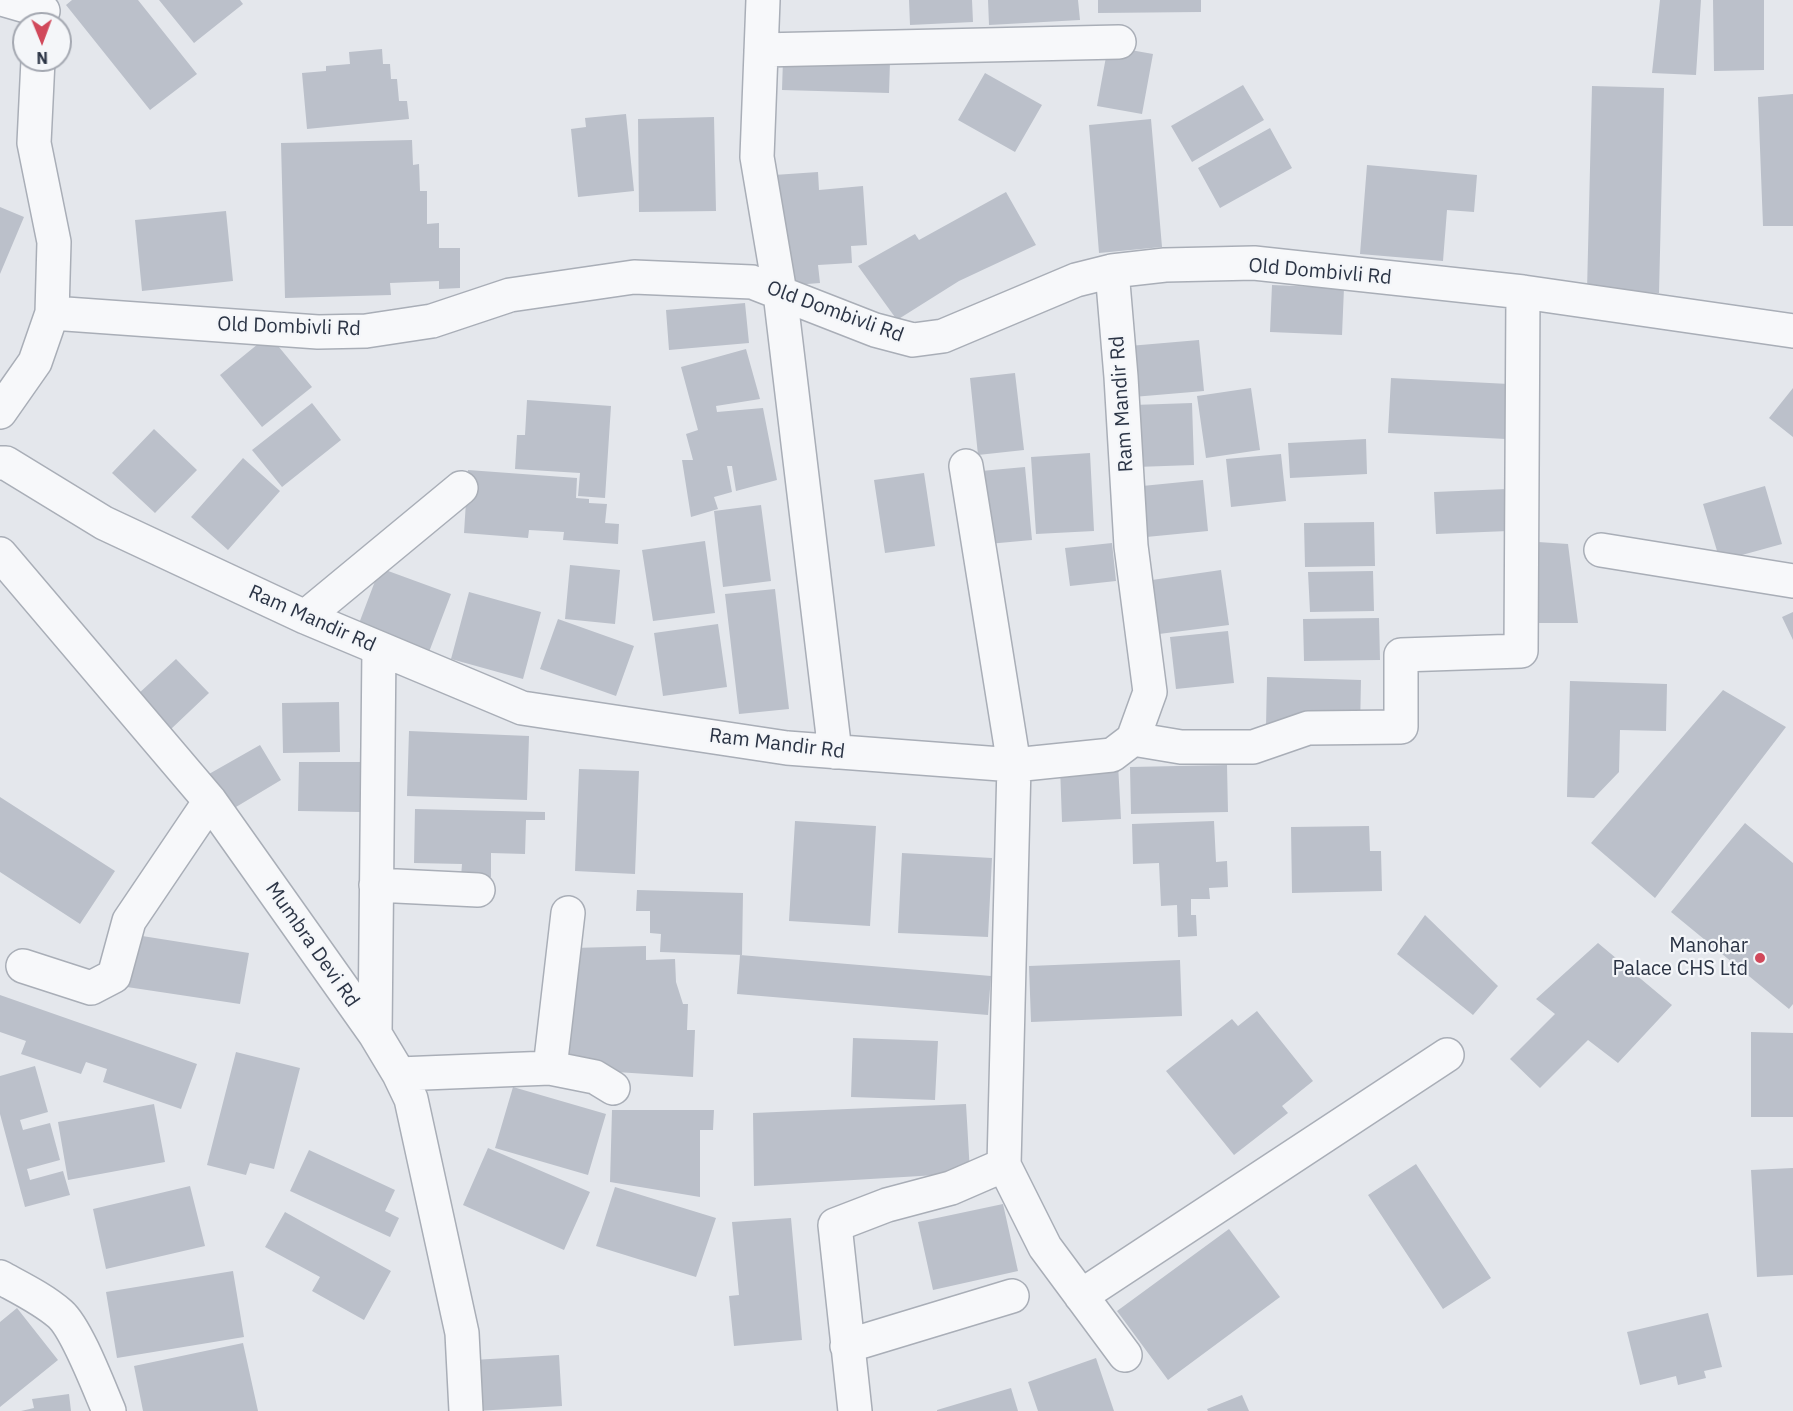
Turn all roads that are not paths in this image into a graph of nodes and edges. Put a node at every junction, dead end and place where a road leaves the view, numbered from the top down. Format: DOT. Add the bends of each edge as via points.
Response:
graph roads {
  1 [pos="5,0"];
  2 [pos="763,0"];
  3 [pos="44,12"];
  4 [pos="1119,42"];
  5 [pos="761,50"];
  6 [pos="37,72"];
  7 [pos="1112,271"];
  8 [pos="1523,292"];
  9 [pos="780,293"];
  10 [pos="52,313"];
  11 [pos="1793,331"];
  12 [pos="0,412"];
  13 [pos="0,463"];
  14 [pos="966,466"];
  15 [pos="461,488"];
  16 [pos="1601,550"];
  17 [pos="0,554"];
  18 [pos="1793,581"];
  19 [pos="305,617"];
  20 [pos="379,648"];
  21 [pos="1133,739"];
  22 [pos="835,752"];
  23 [pos="1014,765"];
  24 [pos="210,801"];
  25 [pos="376,885"];
  26 [pos="478,890"];
  27 [pos="568,913"];
  28 [pos="23,966"];
  29 [pos="375,1034"];
  30 [pos="1446,1055"];
  31 [pos="550,1068"];
  32 [pos="399,1074"];
  33 [pos="613,1088"];
  34 [pos="1004,1165"];
  35 [pos="0,1277"];
  36 [pos="1012,1296"];
  37 [pos="1081,1296"];
  38 [pos="848,1346"];
  39 [pos="1125,1354"];
  40 [pos="109,1411"];
  41 [pos="466,1411"];
  42 [pos="855,1411"];
  1 -- 3 [label="street"];
  2 -- 5 [label="street"];
  4 -- 5 [label="street"];
  5 -- 9 [label="street" via="757,157"];
  6 -- 10 [label="street" via="34,143 54,242"];
  7 -- 8 [label="street, Old Dombivli Rd" via="1165,265 1254,263"];
  7 -- 9 [label="street, Old Dombivli Rd" via="1076,280 943,336 913,340 875,330"];
  7 -- 21 [label="street, Ram Mandir Rd" via="1131,546 1150,692"];
  8 -- 11 [label="street, Old Dombivli Rd"];
  8 -- 21 [label="street" via="1521,651 1401,655 1401,727 1308,728 1253,747 1181,747"];
  9 -- 10 [label="street, Old Dombivli Rd" via="752,282 634,277 510,295 432,321 366,331 318,332"];
  9 -- 22 [label="street"];
  10 -- 12 [label="street" via="35,362"];
  13 -- 19 [label="street, Ram Mandir Rd" via="104,523"];
  14 -- 23 [label="street"];
  15 -- 19 [label="street"];
  16 -- 18 [label="street"];
  17 -- 24 [label="street, Mumbra Devi Rd"];
  19 -- 20 [label="street, Ram Mandir Rd"];
  20 -- 22 [label="street, Ram Mandir Rd" via="522,708"];
  20 -- 25 [label="street"];
  21 -- 23 [label="street, Ram Mandir Rd" via="1112,754"];
  22 -- 23 [label="street, Ram Mandir Rd"];
  23 -- 34 [label="street"];
  24 -- 28 [label="street" via="129,921 114,976 91,988"];
  24 -- 29 [label="street, Mumbra Devi Rd"];
  25 -- 26 [label="street"];
  25 -- 29 [label="street"];
  27 -- 31 [label="street"];
  29 -- 32 [label="street, Mumbra Devi Rd"];
  30 -- 37 [label="street"];
  31 -- 32 [label="street"];
  31 -- 33 [label="street" via="595,1077"];
  32 -- 41 [label="street, Mumbra Devi Rd" via="411,1099 462,1333"];
  34 -- 37 [label="street" via="1045,1248"];
  34 -- 38 [label="street" via="951,1188 887,1205 834,1225"];
  35 -- 40 [label="street" via="62,1316"];
  36 -- 38 [label="street"];
  37 -- 39 [label="street"];
  38 -- 42 [label="street"];
}
